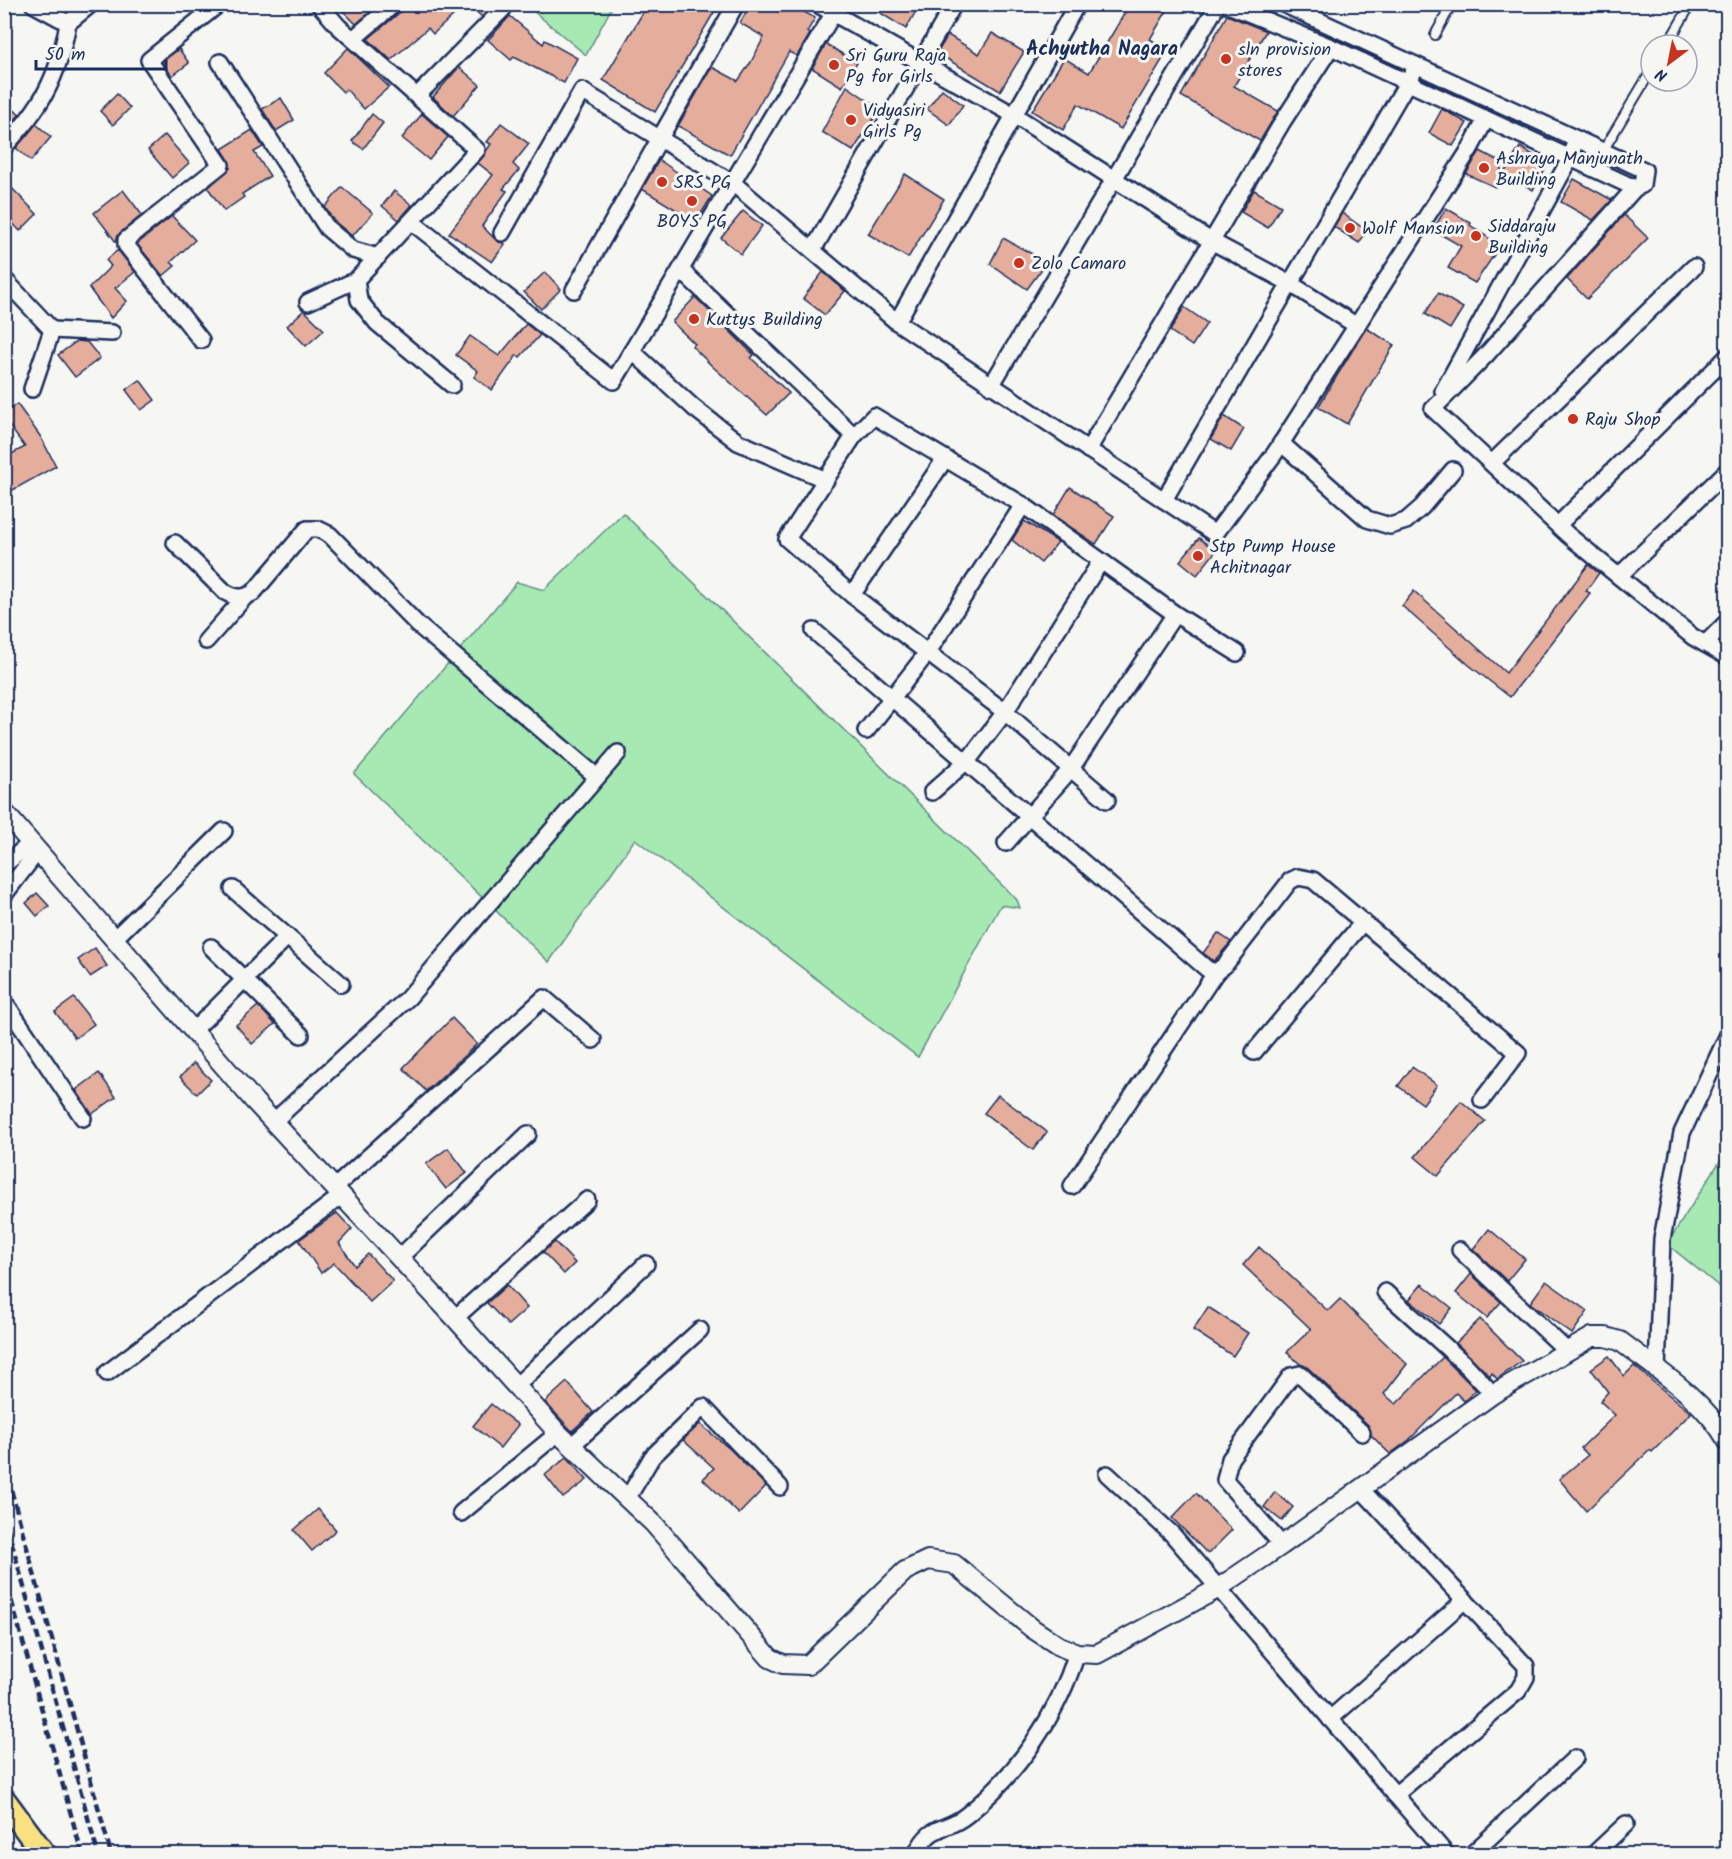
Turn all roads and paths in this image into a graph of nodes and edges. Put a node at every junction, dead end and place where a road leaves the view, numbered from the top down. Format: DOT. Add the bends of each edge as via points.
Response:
graph roads {
  1 [pos="33,4"];
  2 [pos="91,4"];
  3 [pos="219,4"];
  4 [pos="319,4"];
  5 [pos="394,4"];
  6 [pos="735,4"];
  7 [pos="817,4"];
  8 [pos="954,4"];
  9 [pos="1077,4"];
  10 [pos="1218,4"];
  11 [pos="1226,4"];
  12 [pos="1282,4"];
  13 [pos="1452,4"];
  14 [pos="1691,4"];
  15 [pos="503,9"];
  16 [pos="836,9"];
  17 [pos="68,23"];
  18 [pos="1674,33"];
  19 [pos="1435,35"];
  20 [pos="353,39"];
  21 [pos="1331,47"];
  22 [pos="220,62"];
  23 [pos="921,62"];
  24 [pos="1417,66"];
  25 [pos="1408,82"];
  26 [pos="1639,91"];
  27 [pos="417,96"];
  28 [pos="1014,115"];
  29 [pos="1486,119"];
  30 [pos="660,137"];
  31 [pos="1576,138"];
  32 [pos="4,147"];
  33 [pos="1603,151"];
  34 [pos="1572,157"];
  35 [pos="1113,180"];
  36 [pos="734,184"];
  37 [pos="1635,188"];
  38 [pos="412,222"];
  39 [pos="502,233"];
  40 [pos="1211,241"];
  41 [pos="813,250"];
  42 [pos="378,257"];
  43 [pos="1694,267"];
  44 [pos="681,270"];
  45 [pos="4,279"];
  46 [pos="356,280"];
  47 [pos="1291,284"];
  48 [pos="574,291"];
  49 [pos="308,302"];
  50 [pos="897,322"];
  51 [pos="1358,326"];
  52 [pos="52,330"];
  53 [pos="112,333"];
  54 [pos="201,340"];
  55 [pos="632,351"];
  56 [pos="1728,356"];
  57 [pos="452,385"];
  58 [pos="991,386"];
  59 [pos="32,389"];
  60 [pos="1433,409"];
  61 [pos="854,436"];
  62 [pos="1281,443"];
  63 [pos="1088,450"];
  64 [pos="945,459"];
  65 [pos="1492,463"];
  66 [pos="1453,470"];
  67 [pos="1728,470"];
  68 [pos="826,480"];
  69 [pos="1164,500"];
  70 [pos="1023,505"];
  71 [pos="1558,525"];
  72 [pos="175,543"];
  73 [pos="1101,561"];
  74 [pos="1619,576"];
  75 [pos="852,595"];
  76 [pos="244,598"];
  77 [pos="1175,614"];
  78 [pos="1728,621"];
  79 [pos="814,631"];
  80 [pos="206,641"];
  81 [pos="1705,644"];
  82 [pos="928,652"];
  83 [pos="1237,653"];
  84 [pos="1728,657"];
  85 [pos="892,698"];
  86 [pos="1005,712"];
  87 [pos="866,731"];
  88 [pos="618,753"];
  89 [pos="966,761"];
  90 [pos="1070,770"];
  91 [pos="597,777"];
  92 [pos="932,792"];
  93 [pos="1107,800"];
  94 [pos="4,812"];
  95 [pos="1030,816"];
  96 [pos="224,831"];
  97 [pos="1006,843"];
  98 [pos="35,847"];
  99 [pos="4,865"];
  100 [pos="232,889"];
  101 [pos="4,895"];
  102 [pos="1363,922"];
  103 [pos="287,937"];
  104 [pos="114,939"];
  105 [pos="211,947"];
  106 [pos="1216,972"];
  107 [pos="244,980"];
  108 [pos="341,984"];
  109 [pos="4,1001"];
  110 [pos="193,1031"];
  111 [pos="301,1035"];
  112 [pos="1728,1035"];
  113 [pos="593,1040"];
  114 [pos="1254,1052"];
  115 [pos="1728,1066"];
  116 [pos="1712,1069"];
  117 [pos="1482,1100"];
  118 [pos="83,1118"];
  119 [pos="273,1122"];
  120 [pos="528,1134"];
  121 [pos="1072,1186"];
  122 [pos="338,1192"];
  123 [pos="587,1200"];
  124 [pos="1460,1250"];
  125 [pos="399,1258"];
  126 [pos="646,1264"];
  127 [pos="1385,1292"];
  128 [pos="455,1318"];
  129 [pos="700,1330"];
  130 [pos="1567,1351"];
  131 [pos="1657,1370"];
  132 [pos="107,1373"];
  133 [pos="516,1386"];
  134 [pos="1493,1394"];
  135 [pos="558,1433"];
  136 [pos="1362,1433"];
  137 [pos="1728,1442"];
  138 [pos="571,1446"];
  139 [pos="1107,1474"];
  140 [pos="780,1487"];
  141 [pos="1360,1488"];
  142 [pos="627,1499"];
  143 [pos="461,1513"];
  144 [pos="1282,1545"];
  145 [pos="1217,1589"];
  146 [pos="1465,1600"];
  147 [pos="1077,1653"];
  148 [pos="1330,1719"];
  149 [pos="1575,1758"];
  150 [pos="1395,1795"];
  151 [pos="4,1800"];
  152 [pos="1626,1824"];
  153 [pos="44,1854"];
  154 [pos="916,1854"];
  155 [pos="1446,1854"];
  156 [pos="1473,1854"];
  157 [pos="1594,1854"];
  1 -- 17 [label="street"];
  2 -- 17 [label="street"];
  3 -- 54 [label="street" via="149,60 221,165 126,240"];
  4 -- 20 [label="street"];
  5 -- 20 [label="street"];
  6 -- 30 [label="street"];
  7 -- 16 [label="street"];
  8 -- 23 [label="street"];
  9 -- 28 [label="street"];
  10 -- 35 [label="street"];
  11 -- 21 [label="street"];
  12 -- 24 [label="street"];
  13 -- 19 [label="lane"];
  14 -- 18 [label="lane"];
  15 -- 27 [label="street"];
  16 -- 23 [label="street"];
  16 -- 36 [label="street"];
  17 -- 32 [label="street" via="61,60 50,84 31,119"];
  20 -- 27 [label="street"];
  21 -- 25 [label="street"];
  21 -- 40 [label="street"];
  22 -- 42 [label="street" via="327,228 353,249"];
  23 -- 28 [label="street"];
  23 -- 41 [label="street"];
  24 -- 25 [label="street"];
  24 -- 31 [label="street"];
  25 -- 29 [label="street"];
  25 -- 47 [label="street"];
  26 -- 33 [label="lane"];
  27 -- 38 [label="street" via="477,150"];
  28 -- 35 [label="street"];
  28 -- 50 [label="street"];
  29 -- 34 [label="street"];
  29 -- 51 [label="street"];
  30 -- 36 [label="street"];
  30 -- 39 [label="street" via="582,91"];
  30 -- 48 [label="street"];
  31 -- 33 [label="street"];
  31 -- 34 [label="street"];
  33 -- 37 [label="street" via="1644,170 1642,185"];
  34 -- 37 [label="street"];
  34 -- 60 [label="street"];
  35 -- 40 [label="street"];
  35 -- 58 [label="street"];
  36 -- 41 [label="street"];
  36 -- 44 [label="street"];
  37 -- 60 [label="street"];
  38 -- 42 [label="street"];
  38 -- 55 [label="street" via="614,381"];
  40 -- 47 [label="street"];
  40 -- 63 [label="street"];
  41 -- 50 [label="street"];
  42 -- 46 [label="street"];
  43 -- 65 [label="street"];
  44 -- 55 [label="street"];
  44 -- 61 [label="street"];
  45 -- 52 [label="street"];
  46 -- 49 [label="street"];
  46 -- 57 [label="street" via="359,300 377,323"];
  47 -- 51 [label="street"];
  47 -- 69 [label="street"];
  50 -- 58 [label="street"];
  51 -- 62 [label="street"];
  52 -- 53 [label="street"];
  52 -- 59 [label="street"];
  55 -- 68 [label="street" via="738,442"];
  56 -- 71 [label="street"];
  58 -- 63 [label="street"];
  60 -- 65 [label="street"];
  61 -- 64 [label="street" via="874,416"];
  61 -- 68 [label="street"];
  62 -- 66 [label="street" via="1367,519 1390,526 1406,521 1422,507"];
  62 -- 69 [label="street" via="1215,534"];
  63 -- 69 [label="street"];
  64 -- 70 [label="street"];
  64 -- 75 [label="street"];
  65 -- 71 [label="street"];
  67 -- 74 [label="street"];
  68 -- 75 [label="street" via="787,539"];
  70 -- 73 [label="street"];
  70 -- 82 [label="street"];
  71 -- 74 [label="street"];
  72 -- 76 [label="street" via="225,592"];
  73 -- 77 [label="street"];
  73 -- 86 [label="street"];
  74 -- 81 [label="street"];
  75 -- 82 [label="street"];
  76 -- 80 [label="street"];
  76 -- 91 [label="street" via="254,593 307,529 330,535 418,625"];
  77 -- 83 [label="street"];
  77 -- 90 [label="street"];
  78 -- 81 [label="street"];
  79 -- 85 [label="street"];
  81 -- 84 [label="street"];
  82 -- 85 [label="street"];
  82 -- 86 [label="street"];
  85 -- 87 [label="street"];
  85 -- 89 [label="street"];
  86 -- 89 [label="street"];
  86 -- 90 [label="street"];
  88 -- 91 [label="street"];
  89 -- 92 [label="street"];
  89 -- 95 [label="street"];
  90 -- 93 [label="street"];
  90 -- 95 [label="street"];
  91 -- 119 [label="street" via="408,998"];
  94 -- 98 [label="street"];
  95 -- 97 [label="street"];
  95 -- 106 [label="street" via="1207,969"];
  96 -- 104 [label="street"];
  98 -- 99 [label="street"];
  98 -- 101 [label="street"];
  98 -- 104 [label="street"];
  100 -- 103 [label="street"];
  102 -- 106 [label="street" via="1313,880 1298,877 1290,881"];
  102 -- 114 [label="street"];
  102 -- 117 [label="street" via="1518,1053"];
  103 -- 107 [label="street"];
  103 -- 108 [label="street"];
  104 -- 110 [label="street"];
  105 -- 107 [label="street"];
  106 -- 121 [label="street"];
  107 -- 110 [label="street"];
  107 -- 111 [label="street"];
  109 -- 118 [label="street"];
  110 -- 119 [label="street"];
  112 -- 116 [label="street"];
  113 -- 122 [label="street" via="544,998"];
  115 -- 116 [label="street"];
  116 -- 131 [label="street" via="1682,1133 1662,1239"];
  119 -- 122 [label="street"];
  120 -- 125 [label="street"];
  122 -- 125 [label="street"];
  122 -- 132 [label="street"];
  123 -- 128 [label="street"];
  124 -- 130 [label="street"];
  125 -- 128 [label="street"];
  126 -- 133 [label="street"];
  127 -- 134 [label="street"];
  128 -- 133 [label="street"];
  129 -- 138 [label="street"];
  130 -- 131 [label="street" via="1592,1337 1606,1337 1620,1341"];
  130 -- 134 [label="street"];
  131 -- 137 [label="street" via="1716,1422"];
  133 -- 135 [label="street"];
  134 -- 141 [label="street"];
  135 -- 138 [label="street"];
  135 -- 143 [label="street"];
  136 -- 144 [label="street" via="1300,1374 1291,1376 1230,1459 1225,1480"];
  138 -- 142 [label="street"];
  139 -- 145 [label="street" via="1172,1534"];
  140 -- 142 [label="street" via="703,1407 652,1457"];
  141 -- 144 [label="street"];
  141 -- 146 [label="street"];
  142 -- 147 [label="street" via="654,1524 770,1658 783,1665 808,1665 904,1571 928,1560 954,1564 1034,1629"];
  144 -- 145 [label="street"];
  145 -- 147 [label="street" via="1097,1653"];
  145 -- 148 [label="street"];
  146 -- 148 [label="street"];
  146 -- 150 [label="street" via="1526,1666 1526,1677 1518,1691"];
  147 -- 154 [label="street" via="1068,1683 1043,1729 1008,1778 966,1816 925,1836"];
  148 -- 150 [label="street"];
  149 -- 156 [label="street"];
  150 -- 155 [label="street"];
  151 -- 153 [label="main road"];
  152 -- 157 [label="street"];
}
